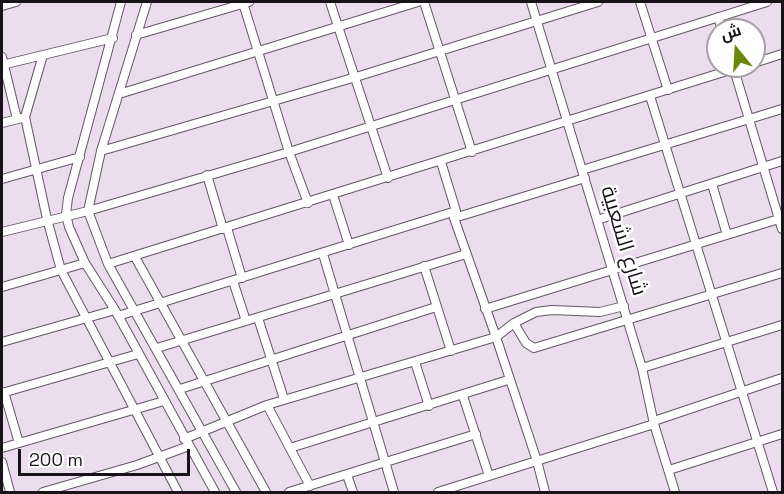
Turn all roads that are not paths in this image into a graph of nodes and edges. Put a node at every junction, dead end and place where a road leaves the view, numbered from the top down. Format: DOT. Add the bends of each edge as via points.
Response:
graph roads {
  1 [pos="16,2"];
  2 [pos="121,2"];
  3 [pos="147,2"];
  4 [pos="246,2"];
  5 [pos="330,2"];
  6 [pos="418,2"];
  7 [pos="424,2"];
  8 [pos="531,2"];
  9 [pos="598,2"];
  10 [pos="640,2"];
  11 [pos="767,2"];
  12 [pos="2,6"];
  13 [pos="718,17"];
  14 [pos="537,21"];
  15 [pos="339,25"];
  16 [pos="136,35"];
  17 [pos="113,38"];
  18 [pos="651,38"];
  19 [pos="258,50"];
  20 [pos="440,51"];
  21 [pos="783,54"];
  22 [pos="43,55"];
  23 [pos="766,59"];
  24 [pos="2,62"];
  25 [pos="551,68"];
  26 [pos="356,77"];
  27 [pos="706,77"];
  28 [pos="736,78"];
  29 [pos="668,90"];
  30 [pos="119,94"];
  31 [pos="650,96"];
  32 [pos="455,98"];
  33 [pos="273,101"];
  34 [pos="783,110"];
  35 [pos="21,118"];
  36 [pos="749,120"];
  37 [pos="568,122"];
  38 [pos="2,123"];
  39 [pos="371,124"];
  40 [pos="666,145"];
  41 [pos="101,151"];
  42 [pos="289,152"];
  43 [pos="472,152"];
  44 [pos="80,157"];
  45 [pos="783,161"];
  46 [pos="441,162"];
  47 [pos="764,167"];
  48 [pos="36,170"];
  49 [pos="584,174"];
  50 [pos="207,175"];
  51 [pos="388,178"];
  52 [pos="2,179"];
  53 [pos="712,183"];
  54 [pos="680,193"];
  55 [pos="333,195"];
  56 [pos="308,203"];
  57 [pos="88,211"];
  58 [pos="66,214"];
  59 [pos="455,214"];
  60 [pos="46,219"];
  61 [pos="781,219"];
  62 [pos="597,220"];
  63 [pos="225,229"];
  64 [pos="783,229"];
  65 [pos="2,232"];
  66 [pos="727,235"];
  67 [pos="696,244"];
  68 [pos="349,245"];
  69 [pos="322,254"];
  70 [pos="466,254"];
  71 [pos="135,257"];
  72 [pos="85,263"];
  73 [pos="108,264"];
  74 [pos="424,266"];
  75 [pos="612,269"];
  76 [pos="61,270"];
  77 [pos="783,273"];
  78 [pos="238,280"];
  79 [pos="2,287"];
  80 [pos="712,295"];
  81 [pos="333,296"];
  82 [pos="163,302"];
  83 [pos="624,306"];
  84 [pos="436,307"];
  85 [pos="485,309"];
  86 [pos="136,311"];
  87 [pos="116,313"];
  88 [pos="85,318"];
  89 [pos="258,318"];
  90 [pos="246,321"];
  91 [pos="628,321"];
  92 [pos="514,323"];
  93 [pos="783,325"];
  94 [pos="347,335"];
  95 [pos="496,337"];
  96 [pos="183,340"];
  97 [pos="2,342"];
  98 [pos="726,342"];
  99 [pos="158,348"];
  100 [pos="451,351"];
  101 [pos="138,354"];
  102 [pos="270,359"];
  103 [pos="110,362"];
  104 [pos="415,362"];
  105 [pos="642,368"];
  106 [pos="360,378"];
  107 [pos="783,378"];
  108 [pos="205,380"];
  109 [pos="508,380"];
  110 [pos="180,389"];
  111 [pos="741,391"];
  112 [pos="3,392"];
  113 [pos="463,396"];
  114 [pos="284,399"];
  115 [pos="164,401"];
  116 [pos="267,405"];
  117 [pos="429,406"];
  118 [pos="135,409"];
  119 [pos="227,419"];
  120 [pos="373,423"];
  121 [pos="654,423"];
  122 [pos="202,429"];
  123 [pos="476,434"];
  124 [pos="783,434"];
  125 [pos="187,442"];
  126 [pos="757,442"];
  127 [pos="19,443"];
  128 [pos="2,448"];
  129 [pos="290,448"];
  130 [pos="161,457"];
  131 [pos="537,461"];
  132 [pos="2,462"];
  133 [pos="386,462"];
  134 [pos="669,470"];
  135 [pos="347,475"];
  136 [pos="489,476"];
  137 [pos="310,486"];
  138 [pos="72,488"];
  139 [pos="10,492"];
  140 [pos="43,492"];
  141 [pos="178,492"];
  142 [pos="215,492"];
  143 [pos="236,492"];
  144 [pos="266,492"];
  145 [pos="289,492"];
  146 [pos="353,492"];
  147 [pos="394,492"];
  148 [pos="438,492"];
  149 [pos="544,492"];
  150 [pos="675,492"];
  151 [pos="773,492"];
  1 -- 12 [label="street"];
  2 -- 17 [label="street"];
  3 -- 16 [label="street"];
  4 -- 16 [label="street"];
  4 -- 19 [label="street"];
  5 -- 15 [label="street"];
  6 -- 15 [label="street"];
  7 -- 20 [label="street"];
  8 -- 14 [label="street, شارع الشعبية"];
  9 -- 14 [label="street"];
  10 -- 18 [label="street"];
  11 -- 13 [label="street"];
  13 -- 18 [label="street"];
  14 -- 20 [label="street"];
  14 -- 25 [label="street, شارع الشعبية"];
  15 -- 19 [label="street"];
  15 -- 26 [label="street"];
  16 -- 30 [label="street"];
  17 -- 22 [label="street"];
  17 -- 44 [label="street"];
  18 -- 25 [label="street"];
  18 -- 29 [label="street"];
  19 -- 30 [label="street"];
  19 -- 33 [label="street"];
  20 -- 26 [label="street"];
  20 -- 32 [label="street"];
  21 -- 23 [label="street"];
  22 -- 24 [label="street"];
  22 -- 35 [label="street"];
  24 -- 35 [label="street"];
  25 -- 32 [label="street"];
  25 -- 37 [label="street, شارع الشعبية"];
  26 -- 33 [label="street"];
  26 -- 39 [label="street"];
  27 -- 29 [label="street"];
  28 -- 36 [label="street"];
  29 -- 31 [label="street"];
  30 -- 41 [label="street"];
  31 -- 37 [label="street"];
  31 -- 40 [label="street"];
  32 -- 39 [label="street"];
  32 -- 43 [label="street"];
  33 -- 41 [label="street"];
  33 -- 42 [label="street"];
  34 -- 36 [label="street"];
  35 -- 38 [label="street"];
  35 -- 48 [label="street"];
  36 -- 40 [label="street"];
  36 -- 47 [label="street"];
  37 -- 43 [label="street"];
  37 -- 49 [label="street, شارع الشعبية"];
  39 -- 42 [label="street"];
  39 -- 51 [label="street"];
  40 -- 49 [label="street"];
  40 -- 54 [label="street"];
  41 -- 57 [label="street"];
  42 -- 50 [label="street"];
  42 -- 56 [label="street"];
  43 -- 46 [label="street"];
  44 -- 48 [label="street"];
  44 -- 58 [label="street"];
  45 -- 47 [label="street"];
  46 -- 51 [label="street"];
  46 -- 59 [label="street"];
  47 -- 53 [label="street"];
  47 -- 61 [label="street"];
  48 -- 52 [label="street"];
  48 -- 60 [label="street"];
  49 -- 59 [label="street"];
  49 -- 62 [label="street, شارع الشعبية"];
  50 -- 57 [label="street"];
  50 -- 63 [label="street"];
  51 -- 55 [label="street"];
  53 -- 54 [label="street"];
  53 -- 66 [label="street"];
  54 -- 62 [label="street"];
  54 -- 67 [label="street"];
  55 -- 56 [label="street"];
  55 -- 68 [label="street"];
  56 -- 63 [label="street"];
  57 -- 58 [label="street"];
  57 -- 73 [label="street"];
  58 -- 60 [label="street"];
  58 -- 72 [label="street"];
  59 -- 68 [label="street"];
  59 -- 70 [label="street"];
  60 -- 65 [label="street"];
  60 -- 76 [label="street"];
  61 -- 64 [label="street"];
  61 -- 66 [label="street"];
  62 -- 75 [label="street, شارع الشعبية"];
  63 -- 71 [label="street"];
  63 -- 78 [label="street"];
  66 -- 67 [label="street"];
  67 -- 75 [label="street"];
  67 -- 80 [label="street"];
  68 -- 69 [label="street"];
  69 -- 78 [label="street"];
  69 -- 81 [label="street"];
  70 -- 74 [label="street"];
  70 -- 85 [label="street"];
  71 -- 73 [label="street"];
  71 -- 82 [label="street"];
  72 -- 76 [label="street"];
  72 -- 87 [label="street"];
  73 -- 86 [label="street"];
  74 -- 81 [label="street"];
  74 -- 84 [label="street"];
  75 -- 83 [label="street, شارع الشعبية"];
  75 -- 85 [label="street"];
  76 -- 79 [label="street"];
  76 -- 88 [label="street"];
  77 -- 80 [label="street"];
  78 -- 82 [label="street"];
  78 -- 90 [label="street"];
  80 -- 91 [label="street"];
  80 -- 98 [label="street"];
  81 -- 89 [label="street"];
  81 -- 94 [label="street"];
  82 -- 86 [label="street"];
  82 -- 96 [label="street"];
  83 -- 91 [label="street, شارع الشعبية"];
  83 -- 92 [label="street" via="600,312 536,312"];
  84 -- 94 [label="street"];
  84 -- 100 [label="street"];
  85 -- 95 [label="street"];
  86 -- 87 [label="street"];
  86 -- 99 [label="street"];
  87 -- 88 [label="street"];
  87 -- 101 [label="street"];
  88 -- 97 [label="street"];
  88 -- 103 [label="street"];
  89 -- 90 [label="street"];
  89 -- 102 [label="street"];
  90 -- 96 [label="street"];
  91 -- 92 [label="street" via="534,348 526,343"];
  91 -- 105 [label="street, شارع الشعبية"];
  92 -- 95 [label="street"];
  93 -- 98 [label="street"];
  94 -- 102 [label="street"];
  94 -- 106 [label="street"];
  95 -- 100 [label="street"];
  95 -- 109 [label="street"];
  96 -- 99 [label="street"];
  96 -- 108 [label="street"];
  98 -- 105 [label="street"];
  98 -- 111 [label="street"];
  99 -- 110 [label="street"];
  100 -- 104 [label="street"];
  101 -- 103 [label="street"];
  101 -- 115 [label="street"];
  102 -- 108 [label="street"];
  102 -- 114 [label="street"];
  103 -- 112 [label="street"];
  103 -- 118 [label="street"];
  104 -- 106 [label="street"];
  104 -- 117 [label="street"];
  105 -- 121 [label="street, شارع الشعبية"];
  106 -- 114 [label="street"];
  106 -- 120 [label="street"];
  107 -- 111 [label="street"];
  108 -- 110 [label="street"];
  108 -- 119 [label="street"];
  109 -- 113 [label="street"];
  109 -- 131 [label="street"];
  110 -- 122 [label="street"];
  111 -- 121 [label="street"];
  111 -- 126 [label="street"];
  112 -- 127 [label="street"];
  113 -- 117 [label="street"];
  113 -- 123 [label="street"];
  114 -- 116 [label="street"];
  115 -- 118 [label="street"];
  115 -- 125 [label="street"];
  116 -- 119 [label="street"];
  116 -- 129 [label="street"];
  117 -- 120 [label="street"];
  118 -- 127 [label="street"];
  118 -- 130 [label="street"];
  119 -- 122 [label="street"];
  119 -- 144 [label="street"];
  120 -- 129 [label="street"];
  120 -- 133 [label="street"];
  121 -- 131 [label="street"];
  121 -- 134 [label="street, شارع الشعبية"];
  122 -- 125 [label="street"];
  122 -- 143 [label="street"];
  123 -- 133 [label="street"];
  123 -- 136 [label="street"];
  124 -- 126 [label="street"];
  125 -- 130 [label="street"];
  125 -- 142 [label="street"];
  126 -- 134 [label="street"];
  126 -- 151 [label="street"];
  127 -- 128 [label="street"];
  129 -- 137 [label="street"];
  130 -- 138 [label="street"];
  130 -- 141 [label="street"];
  131 -- 136 [label="street"];
  131 -- 149 [label="street"];
  132 -- 139 [label="street"];
  133 -- 135 [label="street"];
  133 -- 147 [label="street"];
  134 -- 150 [label="street, شارع الشعبية"];
  135 -- 137 [label="street"];
  135 -- 146 [label="street"];
  136 -- 148 [label="street"];
  137 -- 145 [label="street"];
  138 -- 140 [label="street"];
}
